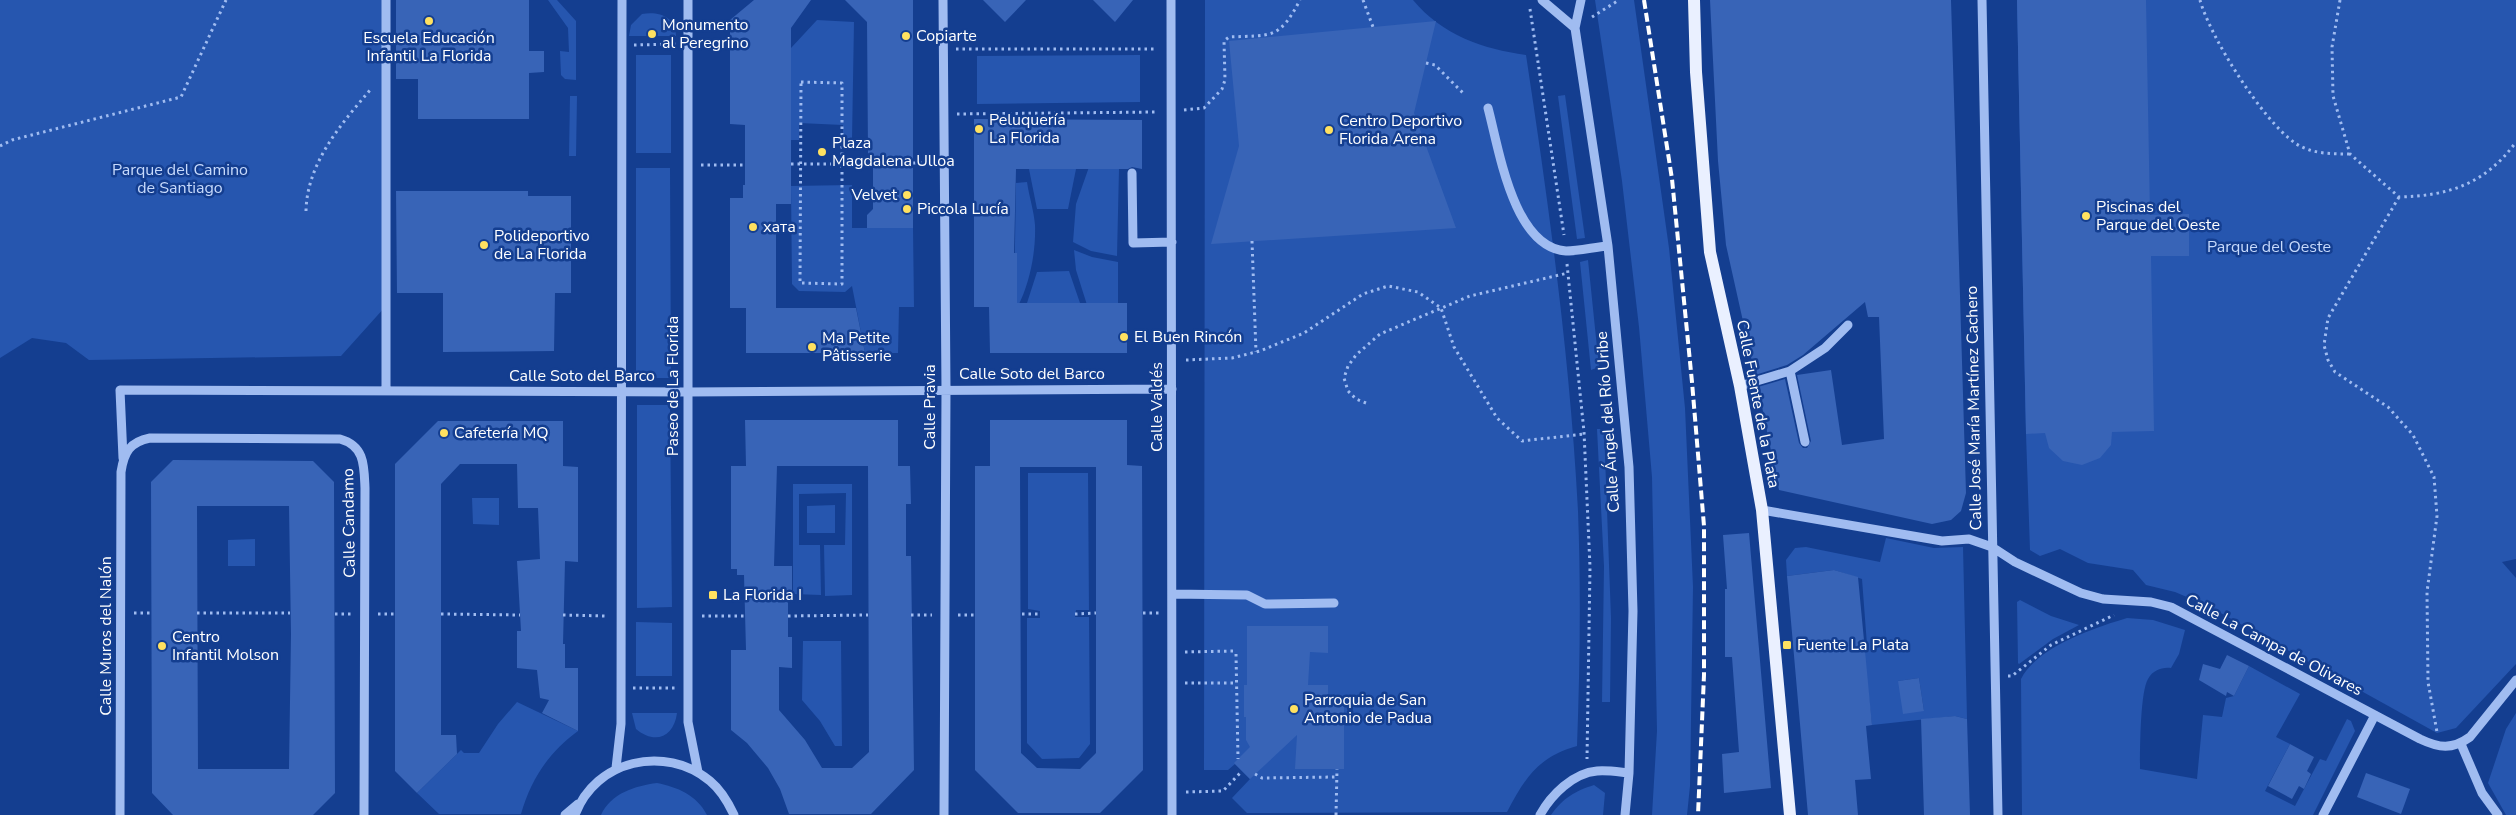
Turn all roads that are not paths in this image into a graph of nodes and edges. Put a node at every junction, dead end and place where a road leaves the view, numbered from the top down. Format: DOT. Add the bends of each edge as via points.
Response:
graph roads {
  1 [pos="386,0"];
  2 [pos="622,0"];
  3 [pos="688,0"];
  4 [pos="943,0"];
  5 [pos="1172,0"];
  6 [pos="1542,0"];
  7 [pos="1581,0"];
  8 [pos="1694,0"];
  9 [pos="1982,0"];
  10 [pos="1575,28"];
  11 [pos="1488,108"];
  12 [pos="1132,173"];
  13 [pos="1172,242"];
  14 [pos="1608,246"];
  15 [pos="1848,325"];
  16 [pos="1790,372"];
  17 [pos="1740,386"];
  18 [pos="946,388"];
  19 [pos="1172,389"];
  20 [pos="386,390"];
  21 [pos="620,390"];
  22 [pos="688,392"];
  23 [pos="1805,442"];
  24 [pos="123,458"];
  25 [pos="1762,510"];
  26 [pos="1992,547"];
  27 [pos="1172,594"];
  28 [pos="1334,603"];
  29 [pos="2516,680"];
  30 [pos="2375,715"];
  31 [pos="2461,744"];
  32 [pos="616,768"];
  33 [pos="698,772"];
  34 [pos="1629,773"];
  35 [pos="580,802"];
  36 [pos="120,815"];
  37 [pos="364,815"];
  38 [pos="565,815"];
  39 [pos="575,815"];
  40 [pos="734,815"];
  41 [pos="944,815"];
  42 [pos="1172,815"];
  43 [pos="1540,815"];
  44 [pos="1625,815"];
  45 [pos="1790,815"];
  46 [pos="1998,815"];
  47 [pos="2323,815"];
  48 [pos="2498,815"];
  1 -- 20 [label="street"];
  2 -- 21 [label="street"];
  3 -- 22 [label="street, Paseo de La Florida"];
  4 -- 18 [label="street, Calle Pravia"];
  5 -- 13 [label="street, Calle Valdés"];
  6 -- 10 [label="street"];
  7 -- 10 [label="street, Calle Ángel del Río Uribe"];
  8 -- 17 [label="main road, Calle Fuente de la Plata" via="1696,72 1710,252"];
  9 -- 26 [label="street, Calle José María Martínez Cachero"];
  10 -- 14 [label="street, Calle Ángel del Río Uribe"];
  11 -- 14 [label="street" via="1520,216 1535,236 1550,246 1566,250"];
  12 -- 13 [label="street" via="1133,243"];
  13 -- 19 [label="street, Calle Valdés"];
  14 -- 34 [label="street, Calle Ángel del Río Uribe" via="1629,467 1633,611"];
  15 -- 16 [label="street" via="1826,348"];
  16 -- 17 [label="street"];
  16 -- 23 [label="street"];
  17 -- 25 [label="main road, Calle Fuente de la Plata"];
  18 -- 19 [label="street, Calle Soto del Barco"];
  18 -- 22 [label="street, Calle Soto del Barco"];
  18 -- 41 [label="street, Calle Pravia"];
  19 -- 27 [label="street, Calle Valdés"];
  20 -- 21 [label="street, Calle Soto del Barco"];
  20 -- 24 [label="street, Calle Soto del Barco" via="120,390"];
  21 -- 22 [label="street, Calle Soto del Barco"];
  21 -- 32 [label="street" via="621,724"];
  22 -- 33 [label="street, Paseo de La Florida" via="688,722"];
  24 -- 36 [label="street, Calle Muros del Nalón" via="120,472"];
  24 -- 37 [label="street, Calle Candamo" via="133,443 150,438 340,439 356,446 364,463 365,488"];
  25 -- 26 [label="street, Calle La Campa de Olivares" via="1942,541 1969,539"];
  25 -- 45 [label="main road, Calle Fuente de la Plata"];
  26 -- 30 [label="street, Calle La Campa de Olivares" via="2062,586 2103,599 2151,602 2188,614"];
  26 -- 46 [label="street, Calle José María Martínez Cachero"];
  27 -- 28 [label="street" via="1247,595 1266,604"];
  27 -- 42 [label="street, Calle Valdés"];
  29 -- 31 [label="street"];
  30 -- 31 [label="street, Calle La Campa de Olivares" via="2431,745 2441,748"];
  30 -- 47 [label="street"];
  31 -- 48 [label="street" via="2482,793"];
  32 -- 33 [label="street" via="638,761 659,760"];
  32 -- 35 [label="street" via="592,785"];
  33 -- 40 [label="street" via="726,798"];
  34 -- 43 [label="street" via="1596,771 1573,780 1552,795"];
  34 -- 44 [label="street, Calle Ángel del Río Uribe"];
  35 -- 38 [label="street"];
  35 -- 39 [label="street"];
}
